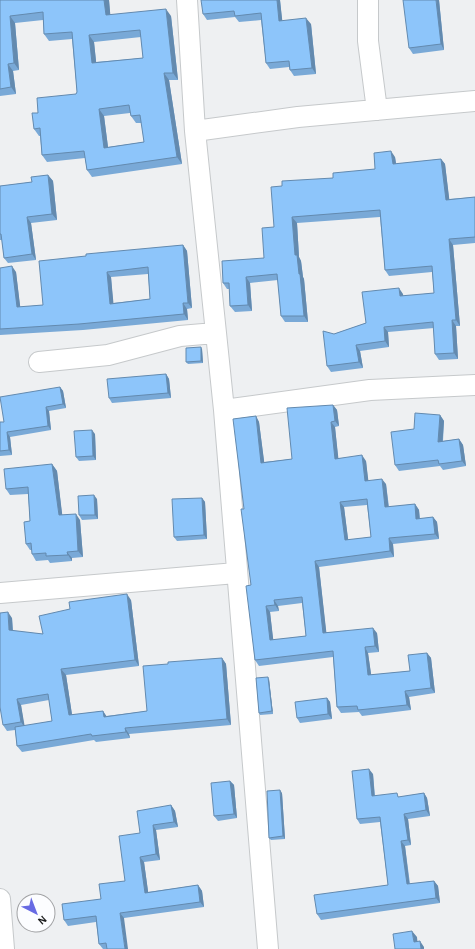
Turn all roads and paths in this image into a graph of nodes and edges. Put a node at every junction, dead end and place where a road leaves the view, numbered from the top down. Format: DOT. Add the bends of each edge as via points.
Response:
graph roads {
  1 [pos="187,0"];
  2 [pos="368,0"];
  3 [pos="475,101"];
  4 [pos="377,110"];
  5 [pos="195,131"];
  6 [pos="215,333"];
  7 [pos="39,362"];
  8 [pos="475,385"];
  9 [pos="224,410"];
  10 [pos="236,573"];
  11 [pos="0,593"];
  12 [pos="0,899"];
  13 [pos="4,949"];
  14 [pos="268,949"];
  1 -- 5 [label="street"];
  2 -- 4 [label="street" via="368,41"];
  3 -- 4 [label="street"];
  4 -- 5 [label="street" via="298,117"];
  5 -- 6 [label="street"];
  6 -- 7 [label="street" via="180,336 108,355"];
  6 -- 9 [label="street"];
  8 -- 9 [label="street" via="370,390"];
  9 -- 10 [label="street"];
  10 -- 11 [label="street"];
  10 -- 14 [label="street"];
  12 -- 13 [label="street"];
}
